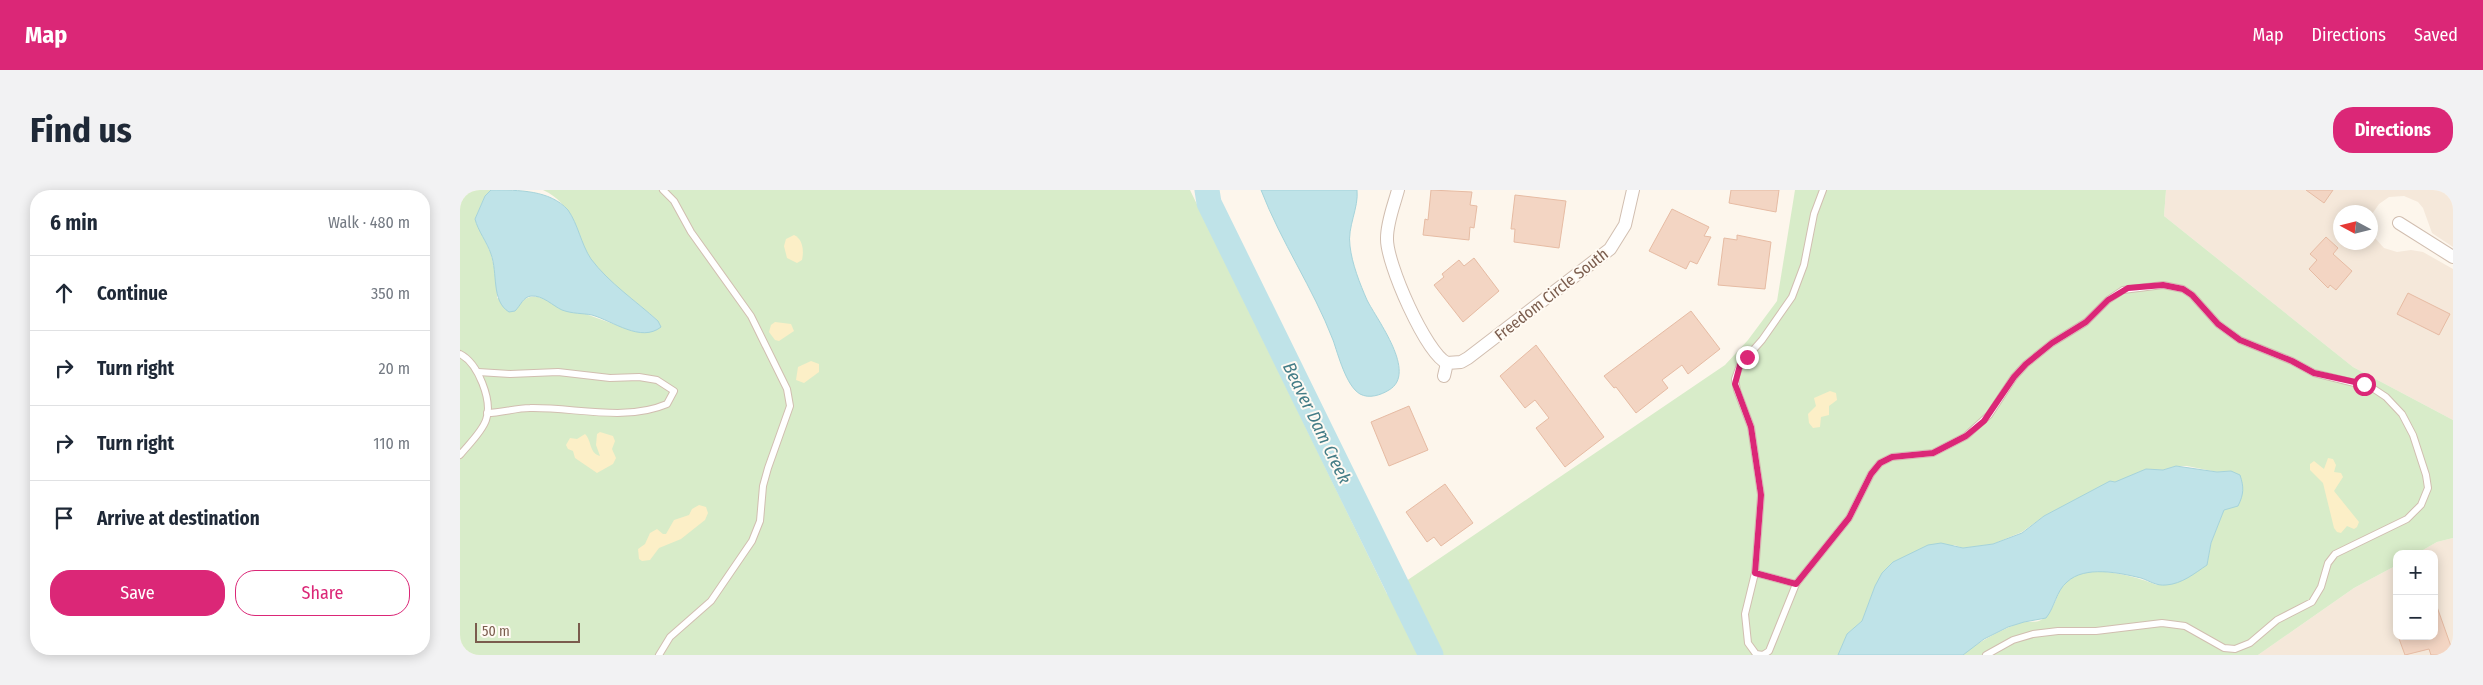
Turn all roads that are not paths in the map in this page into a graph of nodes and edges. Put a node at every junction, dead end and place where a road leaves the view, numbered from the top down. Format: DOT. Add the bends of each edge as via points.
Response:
graph roads {
  1 [pos="663,190"];
  2 [pos="1398,190"];
  3 [pos="1633,190"];
  4 [pos="1823,190"];
  5 [pos="2398,223"];
  6 [pos="2453,257"];
  7 [pos="460,354"];
  8 [pos="1447,363"];
  9 [pos="478,372"];
  10 [pos="1444,376"];
  11 [pos="488,413"];
  12 [pos="460,455"];
  13 [pos="1755,573"];
  14 [pos="1796,584"];
  15 [pos="659,655"];
  16 [pos="1759,655"];
  17 [pos="1986,655"];
  1 -- 15 [label="lane" via="674,201 691,232 747,310 787,389 790,406 762,486 760,522 752,541 711,601 670,638"];
  2 -- 8 [label="street" via="1387,238 1390,261 1430,347"];
  3 -- 8 [label="street, Freedom Circle South" via="1625,225 1610,249 1468,358"];
  4 -- 13 [label="lane" via="1792,298 1740,365 1735,380 1751,427 1761,495"];
  5 -- 6 [label="street"];
  7 -- 9 [label="lane"];
  8 -- 10 [label="street"];
  9 -- 11 [label="lane"];
  9 -- 11 [label="lane" via="638,377 657,380 674,391 667,404 650,410 528,408"];
  11 -- 12 [label="lane" via="482,427"];
  13 -- 14 [label="lane"];
  13 -- 16 [label="lane" via="1746,602 1745,624 1750,649"];
  14 -- 16 [label="lane" via="1773,644 1767,654"];
  14 -- 17 [label="lane" via="1849,518 1880,463 1892,457 1933,453 1966,436 1984,421 2026,364 2128,288 2163,285 2183,289 2218,324 2240,340 2314,373 2371,387 2402,414 2413,435 2426,476 2426,495 2421,505 2400,523 2335,554 2312,602 2277,620 2250,643 2236,649 2224,648 2185,626 2162,623 2033,634 2013,640"];
}
